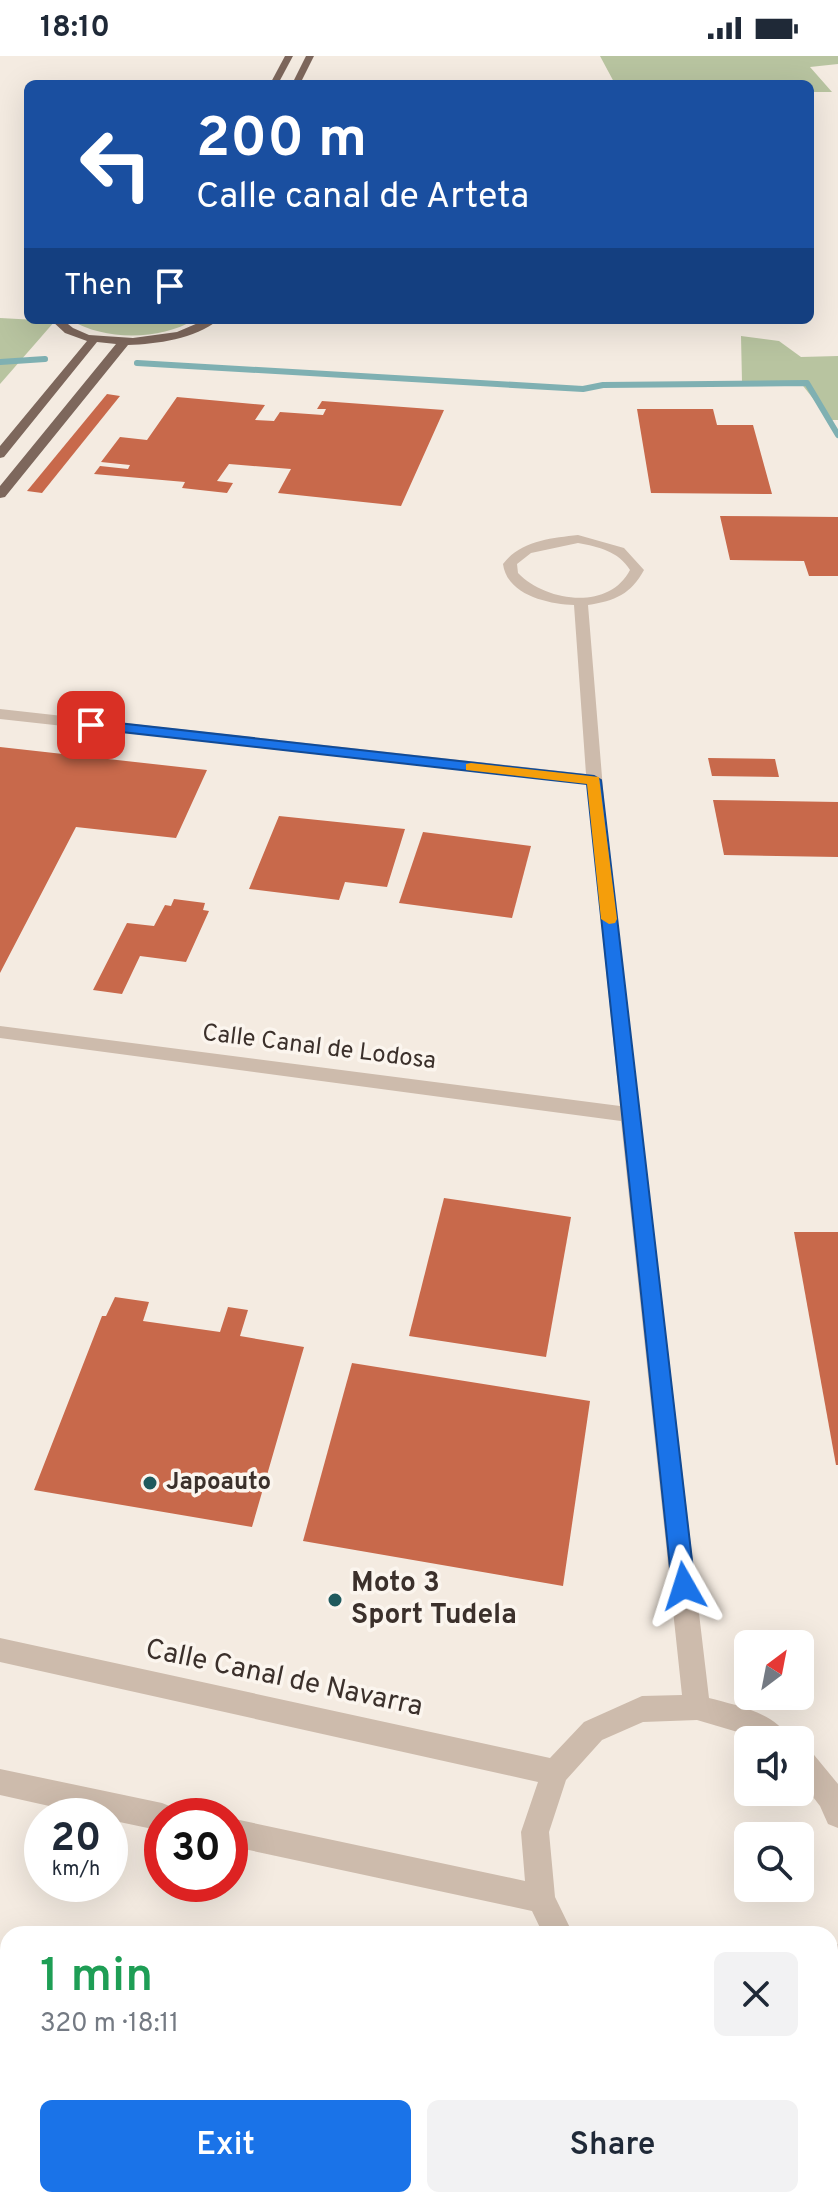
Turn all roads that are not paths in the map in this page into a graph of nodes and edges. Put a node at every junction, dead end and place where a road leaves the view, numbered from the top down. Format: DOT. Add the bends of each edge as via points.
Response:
graph roads {
  1 [pos="289,56"];
  2 [pos="310,56"];
  3 [pos="276,80"];
  4 [pos="298,80"];
  5 [pos="62,324"];
  6 [pos="203,324"];
  7 [pos="95,338"];
  8 [pos="125,341"];
  9 [pos="0,454"];
  10 [pos="0,494"];
  11 [pos="581,601"];
  12 [pos="0,714"];
  13 [pos="594,780"];
  14 [pos="0,1032"];
  15 [pos="631,1115"];
  16 [pos="0,1650"];
  17 [pos="697,1707"];
  18 [pos="754,1726"];
  19 [pos="555,1772"];
  20 [pos="814,1776"];
  21 [pos="0,1782"];
  22 [pos="144,1813"];
  23 [pos="838,1814"];
  24 [pos="248,1836"];
  25 [pos="541,1899"];
  26 [pos="554,1926"];
  1 -- 3 [label="main road"];
  2 -- 4 [label="main road"];
  5 -- 7 [label="main road"];
  6 -- 8 [label="main road" via="173,336"];
  7 -- 8 [label="main road"];
  7 -- 9 [label="main road"];
  8 -- 10 [label="main road"];
  11 -- 11 [label="street" via="623,591 637,570 631,559 609,546 578,539 535,544 512,562 520,584 536,593"];
  11 -- 13 [label="street"];
  12 -- 13 [label="street"];
  13 -- 15 [label="street"];
  14 -- 15 [label="street, Calle Canal de Lodosa"];
  15 -- 17 [label="street"];
  16 -- 19 [label="street, Calle Canal de Navarra"];
  17 -- 18 [label="street"];
  17 -- 19 [label="street" via="642,1709 617,1720 593,1731"];
  19 -- 25 [label="street" via="535,1832"];
  20 -- 23 [label="street"];
  21 -- 22 [label="street"];
  24 -- 25 [label="street"];
  25 -- 26 [label="street"];
}
